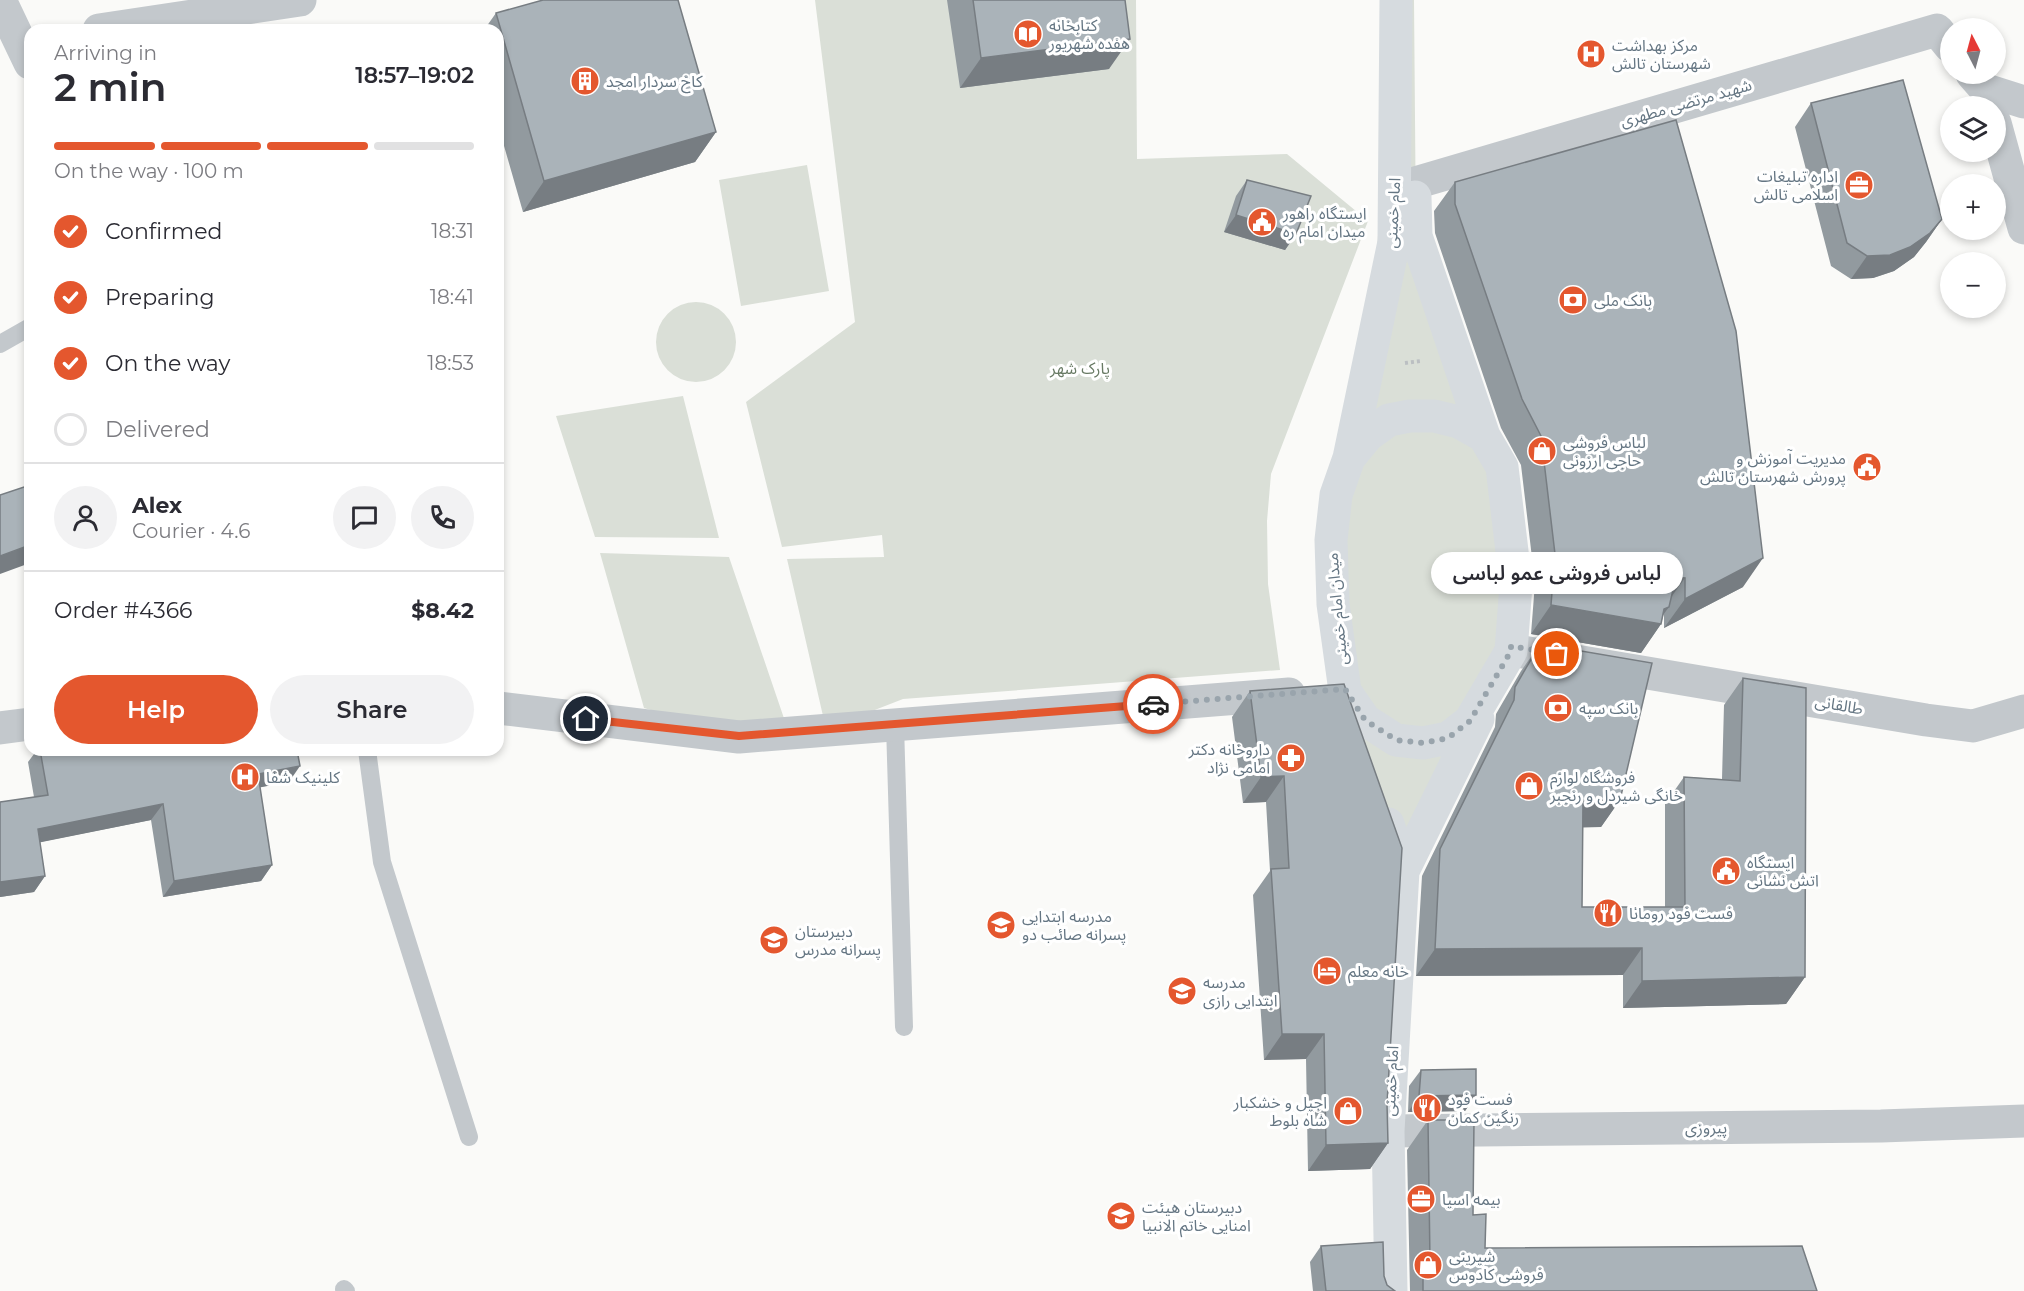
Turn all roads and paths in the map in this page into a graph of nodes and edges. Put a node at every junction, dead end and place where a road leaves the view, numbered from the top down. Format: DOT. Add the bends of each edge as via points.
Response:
graph roads {
  1 [pos="300,0"];
  2 [pos="1396,0"];
  3 [pos="1414,0"];
  4 [pos="1,2"];
  5 [pos="139,24"];
  6 [pos="1940,34"];
  7 [pos="24,43"];
  8 [pos="1983,90"];
  9 [pos="2024,102"];
  10 [pos="2006,162"];
  11 [pos="1415,183"];
  12 [pos="2024,228"];
  13 [pos="24,330"];
  14 [pos="0,344"];
  15 [pos="1457,358"];
  16 [pos="1368,366"];
  17 [pos="1484,436"];
  18 [pos="1349,458"];
  19 [pos="1511,649"];
  20 [pos="1345,690"];
  21 [pos="504,709"];
  22 [pos="2024,709"];
  23 [pos="24,725"];
  24 [pos="896,725"];
  25 [pos="0,728"];
  26 [pos="368,756"];
  27 [pos="1367,758"];
  28 [pos="1378,792"];
  29 [pos="1403,871"];
  30 [pos="904,1027"];
  31 [pos="2024,1120"];
  32 [pos="1389,1131"];
  33 [pos="468,1137"];
  34 [pos="1391,1291"];
  1 -- 5 [label="street"];
  2 -- 16 [label="main road, امام خمینی" via="1394,242"];
  3 -- 11 [label="main road, امام خمینی"];
  4 -- 7 [label="street"];
  6 -- 11 [label="street, شهید مرتضی مطهری" via="1937,30"];
  8 -- 9 [label="street"];
  10 -- 12 [label="street"];
  11 -- 15 [label="main road, امام خمینی" via="1416,236"];
  13 -- 14 [label="lane"];
  15 -- 16 [label="path"];
  15 -- 17 [label="main road, امام خمینی"];
  16 -- 18 [label="main road, امام خمینی"];
  17 -- 18 [label="main road, میدان امام خمینی" via="1459,422 1410,416 1389,420 1368,435"];
  17 -- 19 [label="main road, میدان امام خمینی" via="1502,467 1508,504 1516,585"];
  18 -- 20 [label="main road, میدان امام خمینی" via="1336,495 1331,540 1333,604"];
  19 -- 20 [label="main road, میدان امام خمینی" via="1470,721 1448,738 1423,743 1396,740 1365,720"];
  19 -- 22 [label="street, طالقانی" via="1973,726"];
  19 -- 29 [label="main road, امام خمینی"];
  20 -- 24 [label="street"];
  20 -- 27 [label="main road"];
  21 -- 24 [label="street" via="739,736"];
  23 -- 25 [label="street"];
  24 -- 30 [label="lane"];
  26 -- 33 [label="lane" via="382,862"];
  28 -- 29 [label="main road, امام خمینی"];
  29 -- 32 [label="main road, امام خمینی"];
  31 -- 32 [label="street, پیروزی" via="1881,1126"];
  32 -- 34 [label="main road, امام خمینی"];
}
